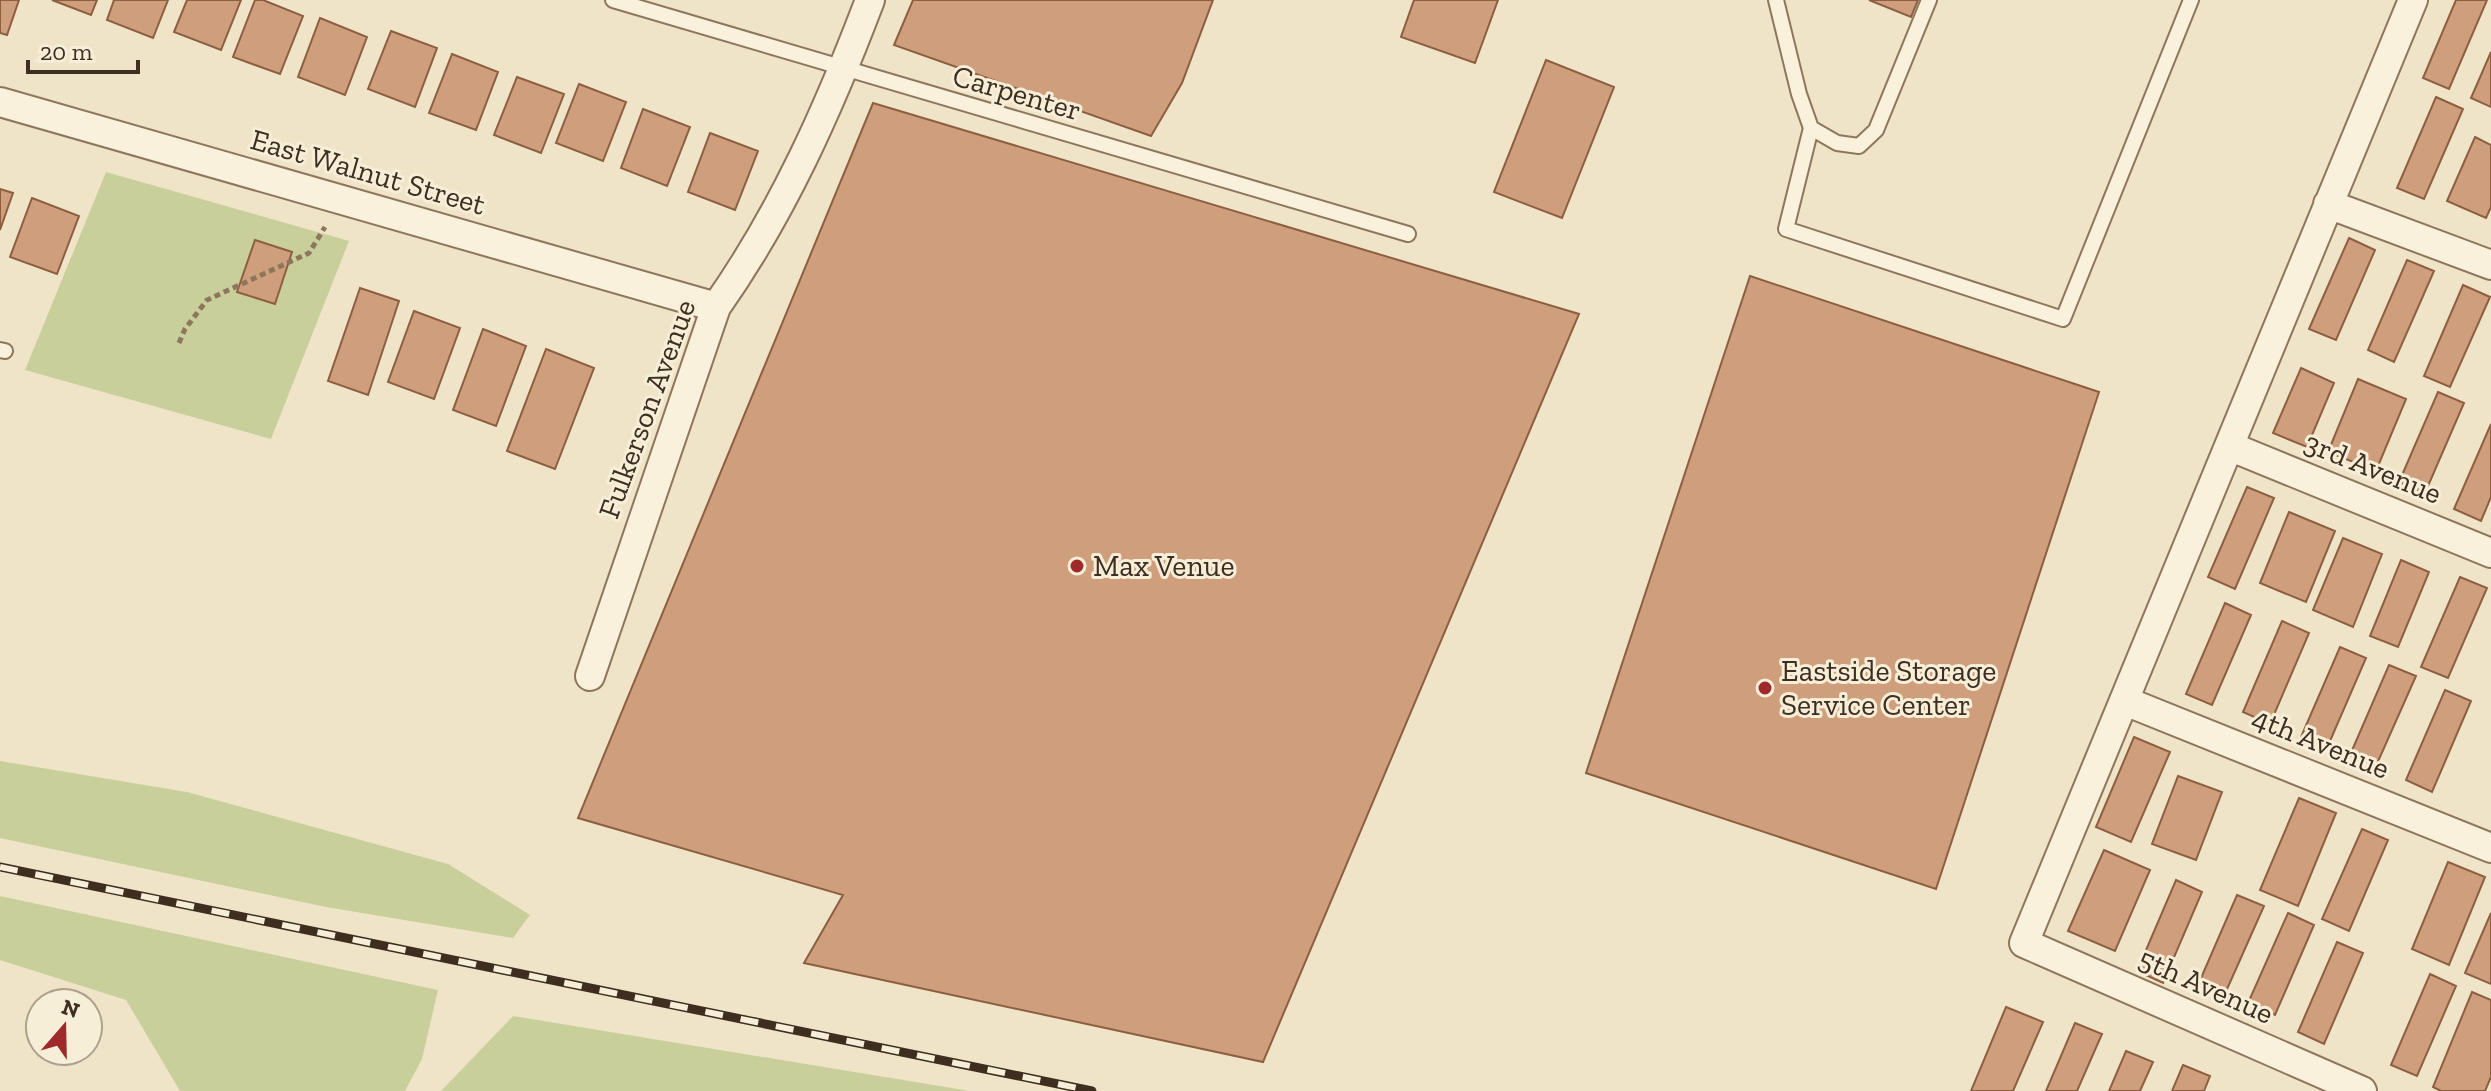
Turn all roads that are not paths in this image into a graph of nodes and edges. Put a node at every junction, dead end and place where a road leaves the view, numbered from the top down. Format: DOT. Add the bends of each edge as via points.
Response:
graph roads {
  1 [pos="613,0"];
  2 [pos="870,0"];
  3 [pos="1776,0"];
  4 [pos="1929,0"];
  5 [pos="2191,0"];
  6 [pos="2413,0"];
  7 [pos="844,70"];
  8 [pos="0,102"];
  9 [pos="1811,128"];
  10 [pos="2328,204"];
  11 [pos="1408,234"];
  12 [pos="2491,265"];
  13 [pos="716,307"];
  14 [pos="2229,446"];
  15 [pos="2491,553"];
  16 [pos="590,676"];
  17 [pos="2125,701"];
  18 [pos="2491,848"];
  19 [pos="2362,1091"];
  1 -- 7 [label="lane, Carpenter"];
  2 -- 7 [label="street, Fulkerson Avenue"];
  3 -- 9 [label="lane"];
  4 -- 9 [label="lane" via="1876,130 1859,146 1837,143"];
  5 -- 9 [label="lane" via="2063,319 1786,229"];
  6 -- 10 [label="street"];
  7 -- 11 [label="lane, Carpenter"];
  7 -- 13 [label="street, Fulkerson Avenue" via="798,172"];
  8 -- 13 [label="street, East Walnut Street"];
  10 -- 12 [label="street"];
  10 -- 14 [label="street"];
  13 -- 16 [label="street, Fulkerson Avenue"];
  14 -- 15 [label="street, 3rd Avenue"];
  14 -- 17 [label="street"];
  17 -- 18 [label="street, 4th Avenue"];
  17 -- 19 [label="street, 5th Avenue" via="2024,943"];
}
